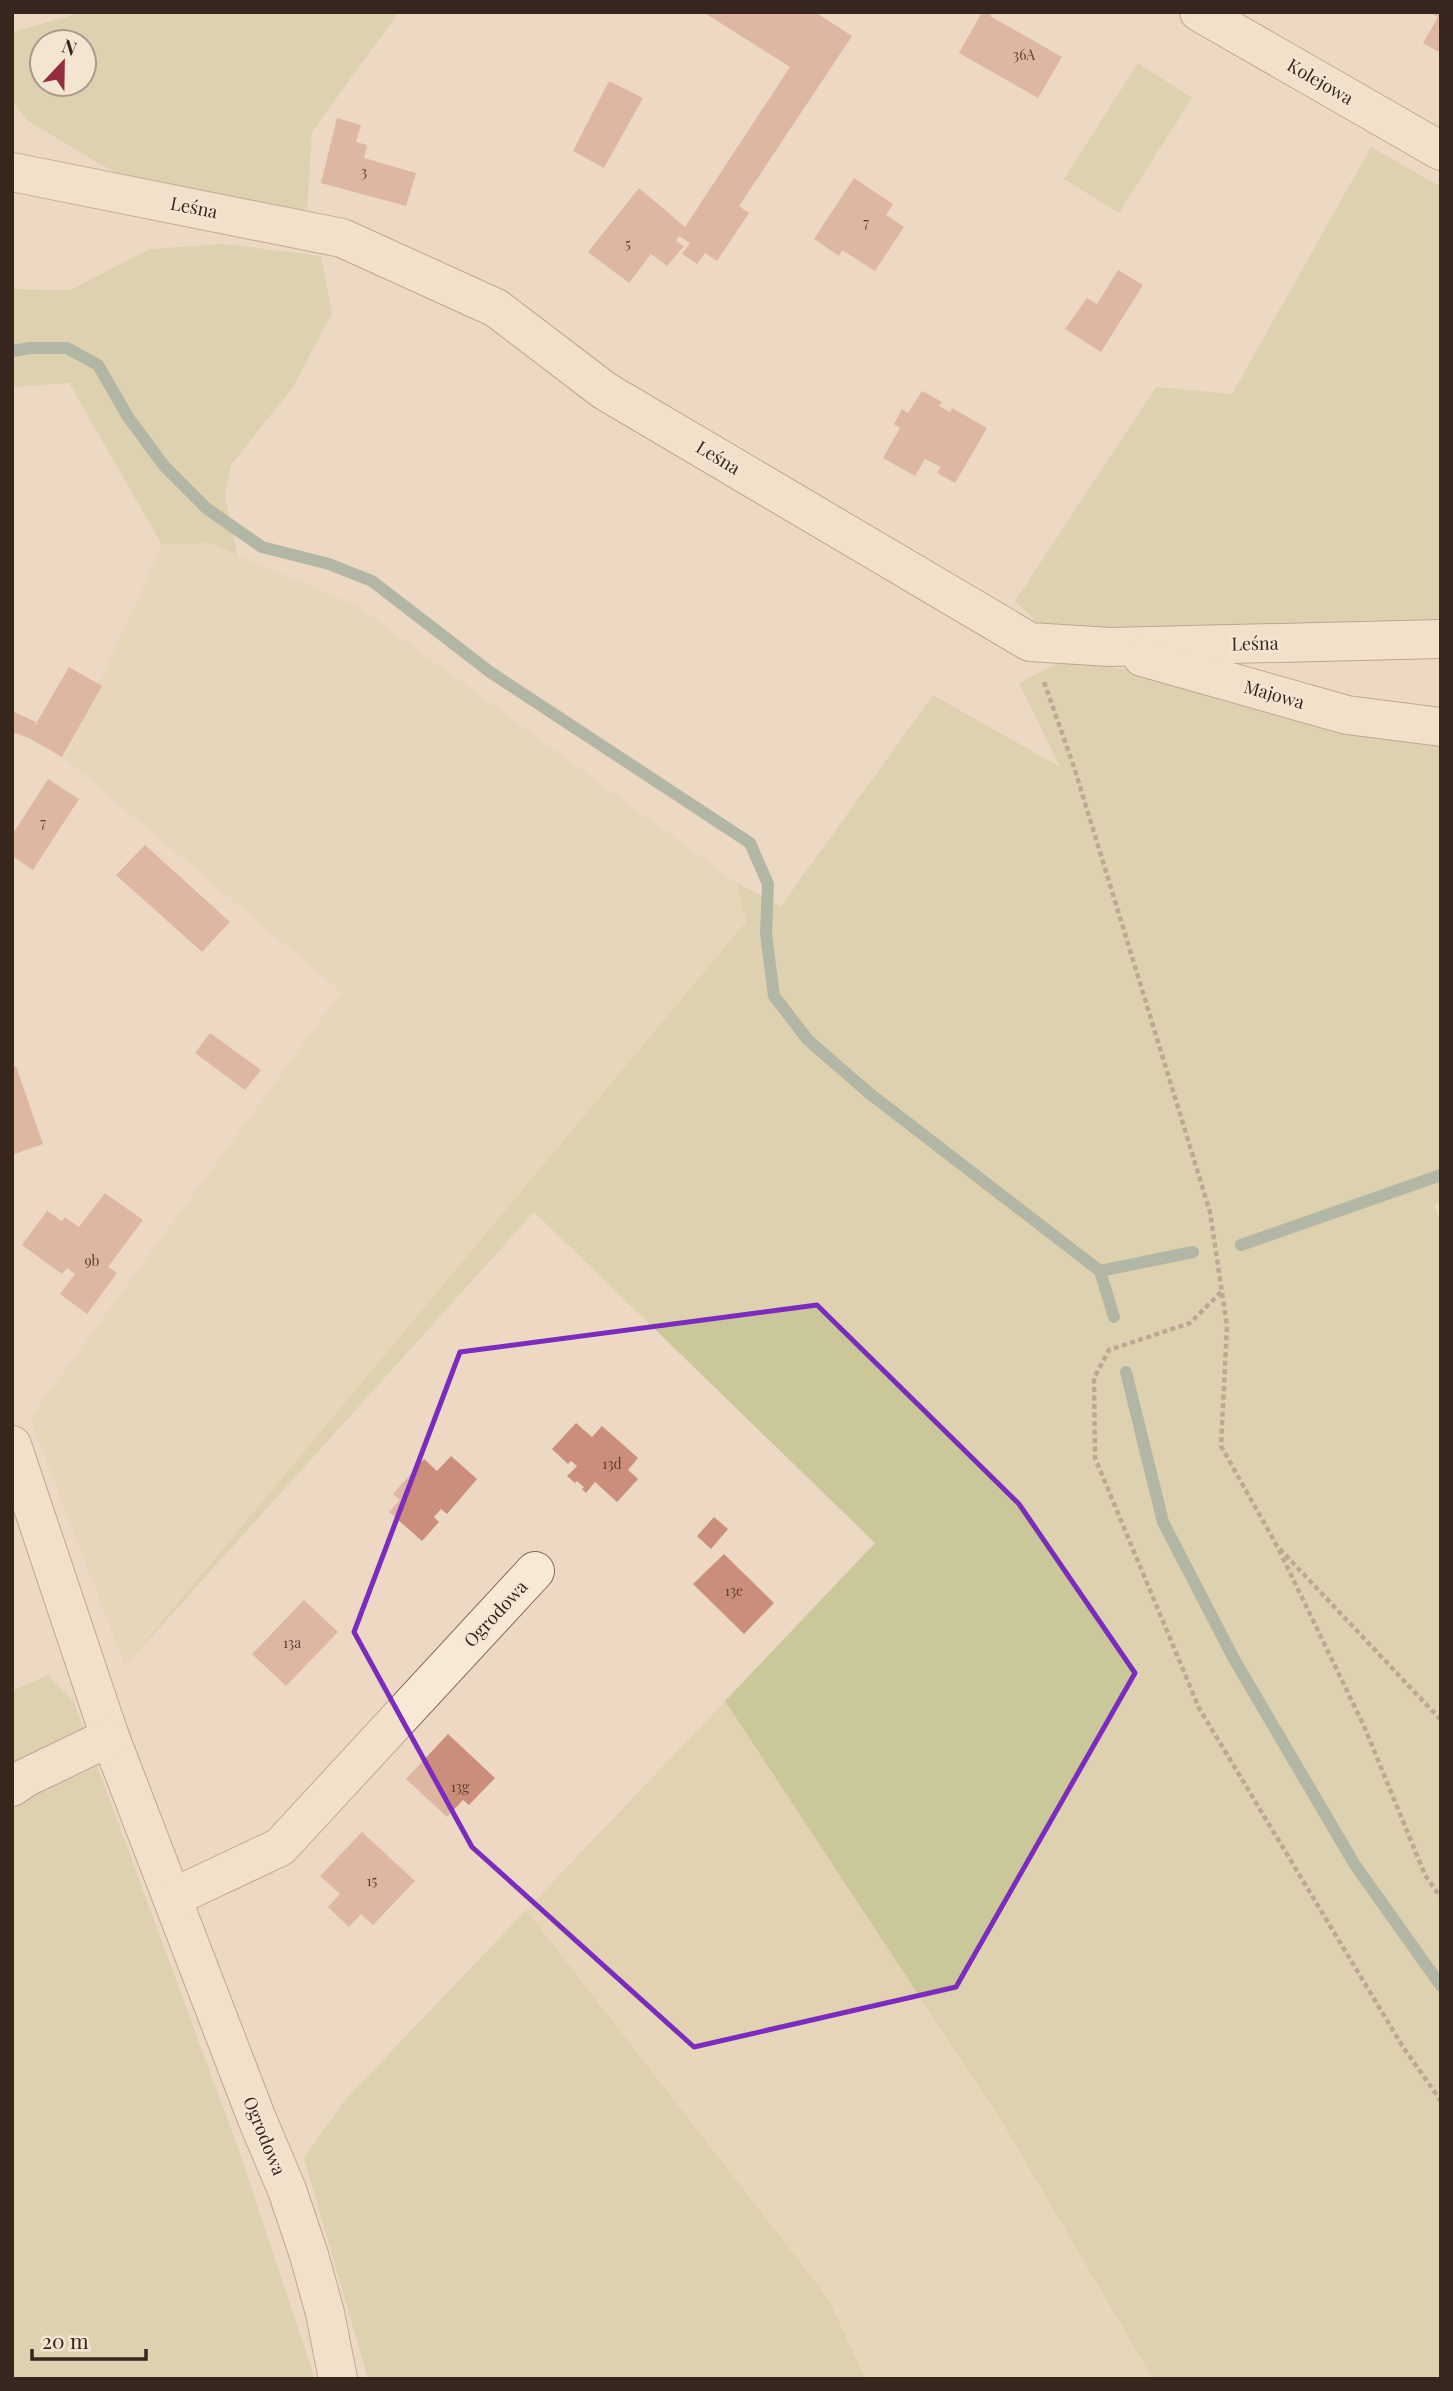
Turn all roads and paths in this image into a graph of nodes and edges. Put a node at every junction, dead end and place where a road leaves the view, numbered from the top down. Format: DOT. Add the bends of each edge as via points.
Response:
graph roads {
  1 [pos="1199,12"];
  2 [pos="1441,151"];
  3 [pos="12,172"];
  4 [pos="1441,639"];
  5 [pos="1030,642"];
  6 [pos="1110,647"];
  7 [pos="1441,727"];
  8 [pos="1222,1291"];
  9 [pos="12,1445"];
  10 [pos="1277,1546"];
  11 [pos="536,1571"];
  12 [pos="1441,1720"];
  13 [pos="110,1737"];
  14 [pos="12,1787"];
  15 [pos="172,1898"];
  16 [pos="1441,1898"];
  17 [pos="1441,2101"];
  18 [pos="338,2379"];
  1 -- 2 [label="street, Kolejowa"];
  3 -- 5 [label="street, Leśna" via="342,238 496,309 605,391"];
  4 -- 6 [label="street, Leśna"];
  5 -- 6 [label="street, Leśna"];
  5 -- 8 [label="path" via="1074,767 1210,1212"];
  6 -- 7 [label="street, Majowa" via="1347,715"];
  8 -- 10 [label="path" via="1227,1326 1221,1446"];
  8 -- 17 [label="path" via="1190,1323 1109,1350 1094,1378 1095,1458 1199,1708"];
  9 -- 13 [label="street, Ogrodowa"];
  10 -- 12 [label="path"];
  10 -- 16 [label="path" via="1363,1727 1425,1875"];
  11 -- 15 [label="street, Ogrodowa" via="280,1847"];
  13 -- 14 [label="street"];
  13 -- 15 [label="street, Ogrodowa"];
  15 -- 18 [label="street, Ogrodowa" via="287,2190 325,2313"];
}
